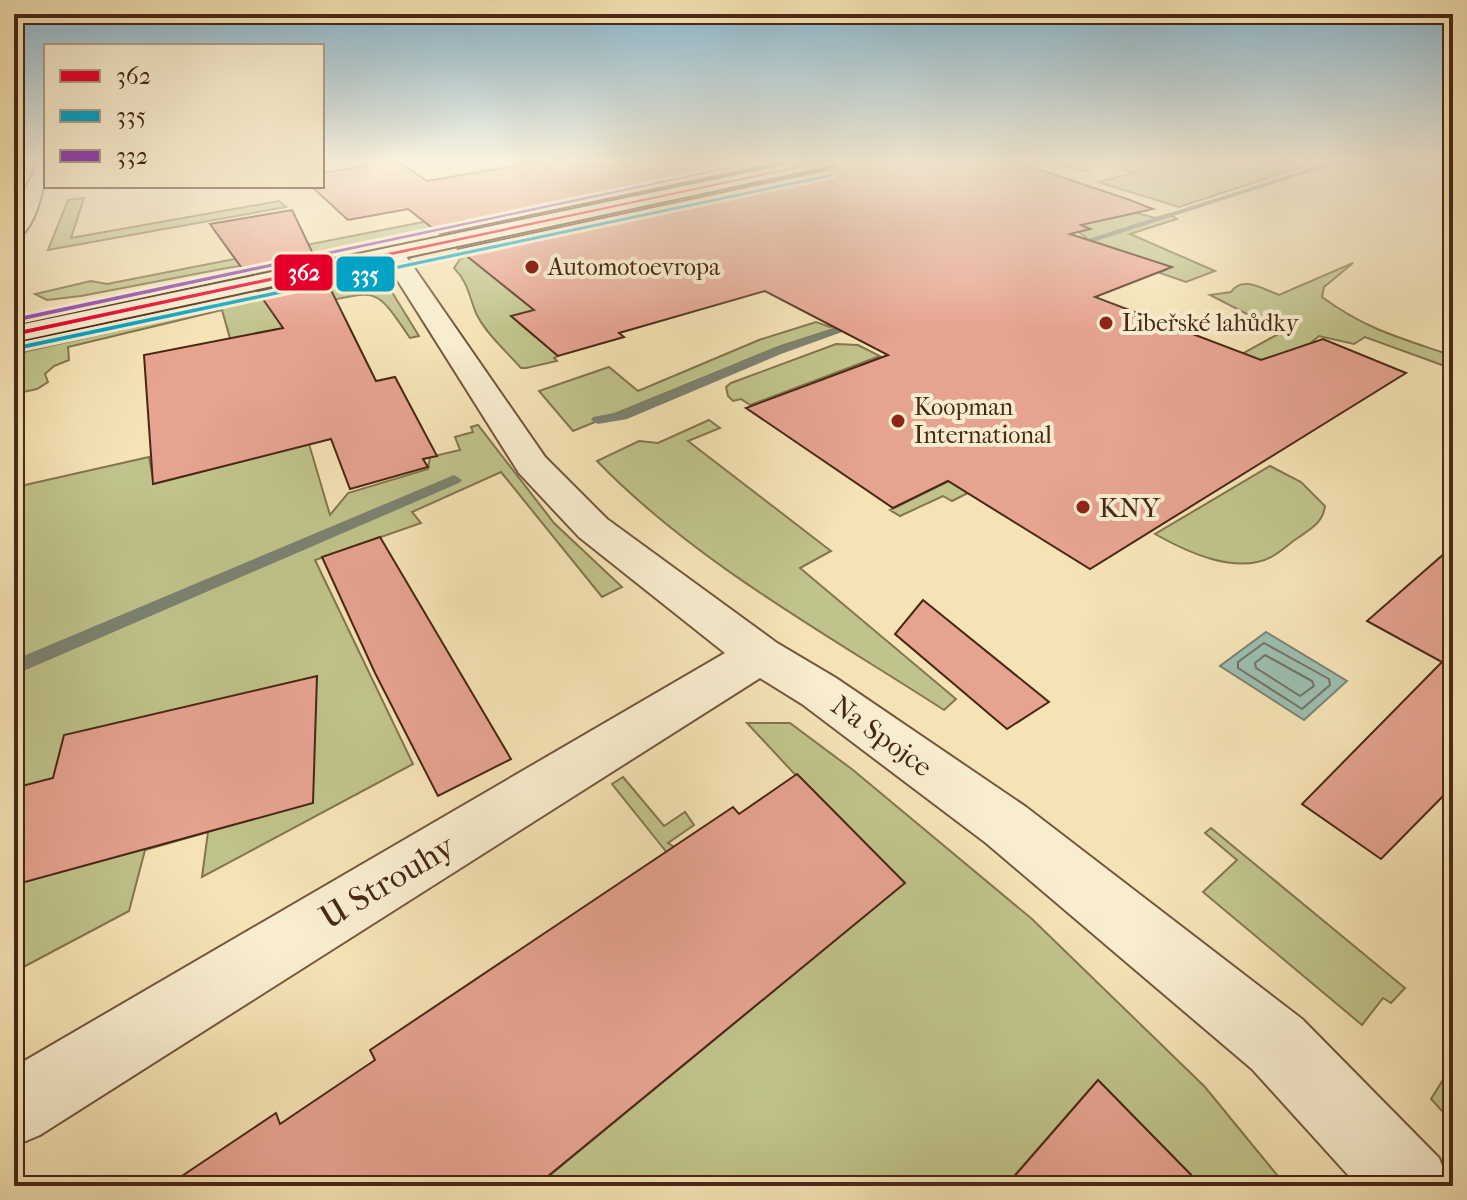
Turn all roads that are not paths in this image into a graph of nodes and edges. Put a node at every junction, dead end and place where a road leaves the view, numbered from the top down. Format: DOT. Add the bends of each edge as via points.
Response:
graph roads {
  1 [pos="566,217"];
  2 [pos="393,254"];
  3 [pos="14,334"];
  4 [pos="760,655"];
  5 [pos="14,1109"];
  6 [pos="1411,1186"];
  1 -- 2 [label="street"];
  2 -- 3 [label="street"];
  2 -- 4 [label="street, Na Spojce" via="532,465 593,528"];
  4 -- 5 [label="street, U Strouhy"];
  4 -- 6 [label="street, Na Spojce" via="1006,825 1277,1044"];
}
